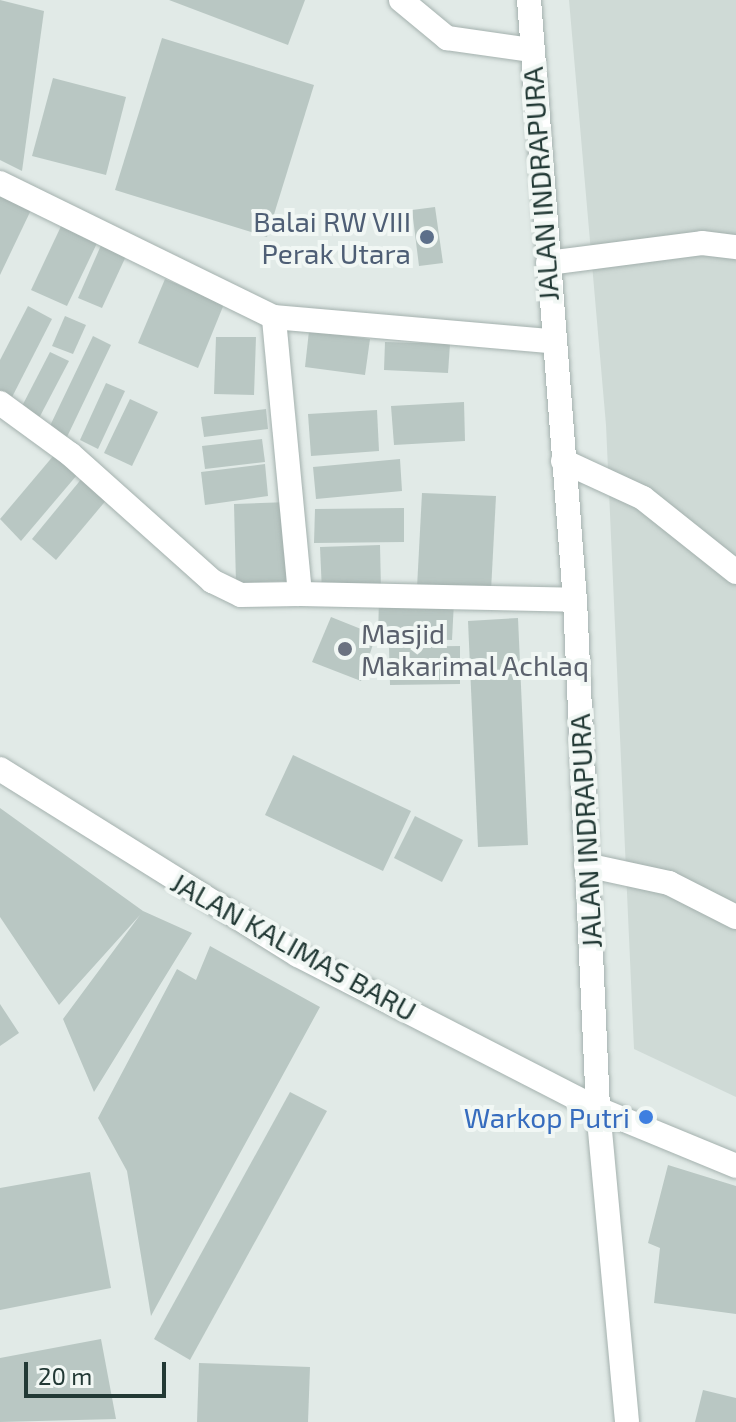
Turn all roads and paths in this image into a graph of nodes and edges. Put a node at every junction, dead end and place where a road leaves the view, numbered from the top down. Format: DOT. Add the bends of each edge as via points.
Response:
graph roads {
  1 [pos="401,0"];
  2 [pos="529,0"];
  3 [pos="530,50"];
  4 [pos="0,183"];
  5 [pos="736,247"];
  6 [pos="548,263"];
  7 [pos="274,317"];
  8 [pos="551,341"];
  9 [pos="0,403"];
  10 [pos="563,461"];
  11 [pos="736,572"];
  12 [pos="300,594"];
  13 [pos="575,600"];
  14 [pos="0,769"];
  15 [pos="586,865"];
  16 [pos="736,917"];
  17 [pos="598,1109"];
  18 [pos="736,1166"];
  19 [pos="627,1422"];
  1 -- 3 [label="street" via="447,38"];
  2 -- 3 [label="street, JALAN INDRAPURA"];
  3 -- 6 [label="street, JALAN INDRAPURA"];
  4 -- 7 [label="street"];
  5 -- 6 [label="street" via="702,243"];
  6 -- 8 [label="street, JALAN INDRAPURA"];
  7 -- 8 [label="street"];
  7 -- 12 [label="street"];
  8 -- 10 [label="street, JALAN INDRAPURA"];
  9 -- 12 [label="street" via="70,454 212,581 241,595"];
  10 -- 11 [label="street" via="643,498"];
  10 -- 13 [label="street, JALAN INDRAPURA"];
  12 -- 13 [label="street"];
  13 -- 15 [label="street, JALAN INDRAPURA"];
  14 -- 17 [label="street, JALAN KALIMAS BARU" via="298,955"];
  15 -- 16 [label="street" via="669,883"];
  15 -- 17 [label="street, JALAN INDRAPURA"];
  17 -- 18 [label="street, JALAN KALIMAS BARU"];
  17 -- 19 [label="street, JALAN INDRAPURA"];
}
